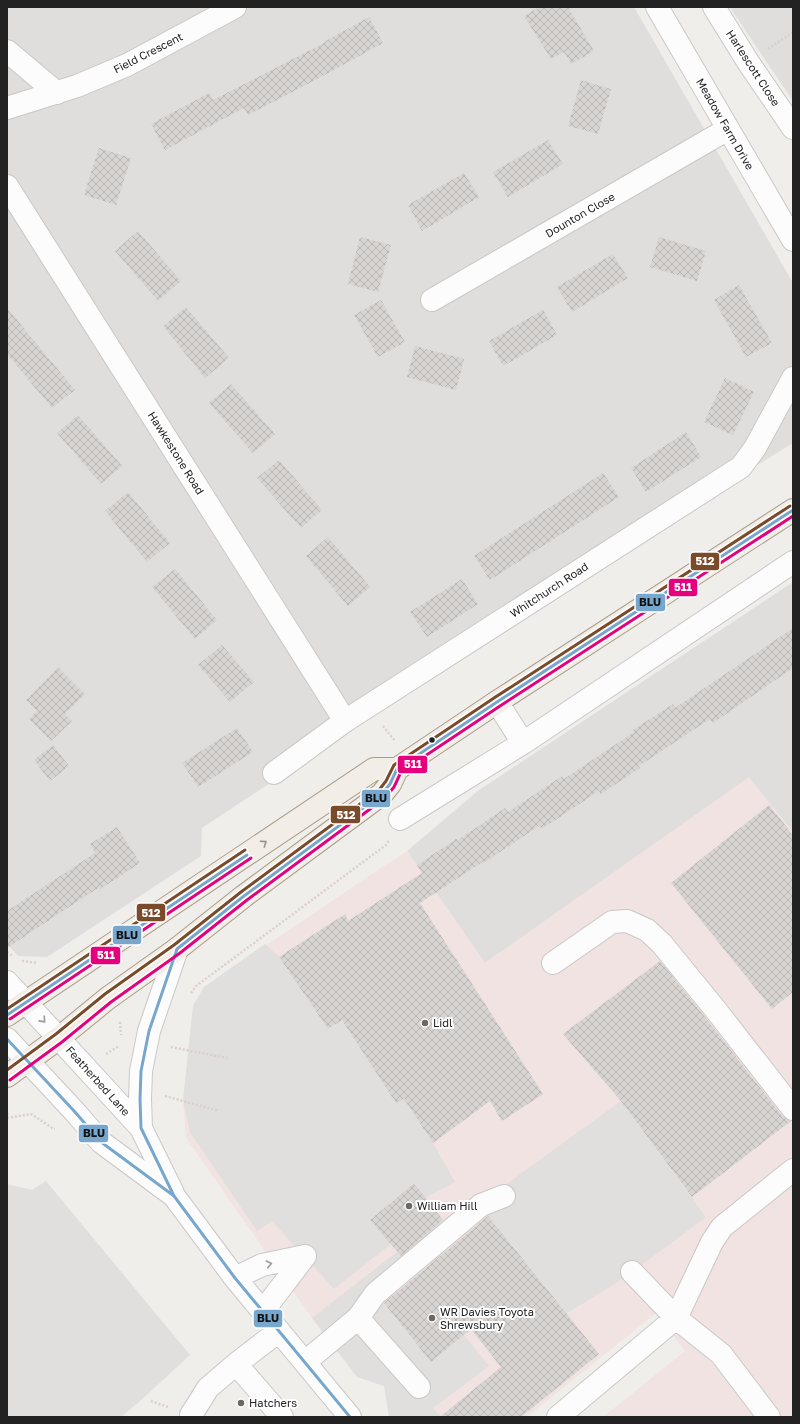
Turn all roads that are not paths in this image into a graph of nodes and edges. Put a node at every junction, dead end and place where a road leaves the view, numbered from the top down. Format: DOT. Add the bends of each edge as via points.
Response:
graph roads {
  1 [pos="235,7"];
  2 [pos="658,7"];
  3 [pos="714,7"];
  4 [pos="8,59"];
  5 [pos="57,93"];
  6 [pos="7,108"];
  7 [pos="793,128"];
  8 [pos="728,129"];
  9 [pos="7,186"];
  10 [pos="793,240"];
  11 [pos="432,300"];
  12 [pos="793,378"];
  13 [pos="793,510"];
  14 [pos="793,562"];
  15 [pos="497,702"];
  16 [pos="345,721"];
  17 [pos="523,743"];
  18 [pos="397,769"];
  19 [pos="274,773"];
  20 [pos="400,819"];
  21 [pos="177,949"];
  22 [pos="553,963"];
  23 [pos="7,982"];
  24 [pos="26,1001"];
  25 [pos="7,1015"];
  26 [pos="59,1038"];
  27 [pos="7,1039"];
  28 [pos="27,1062"];
  29 [pos="7,1076"];
  30 [pos="793,1109"];
  31 [pos="141,1128"];
  32 [pos="793,1170"];
  33 [pos="174,1196"];
  34 [pos="504,1196"];
  35 [pos="632,1272"];
  36 [pos="235,1278"];
  37 [pos="263,1311"];
  38 [pos="358,1318"];
  39 [pos="676,1318"];
  40 [pos="279,1331"];
  41 [pos="305,1362"];
  42 [pos="236,1364"];
  43 [pos="419,1386"];
  44 [pos="191,1417"];
  45 [pos="282,1417"];
  46 [pos="350,1417"];
  47 [pos="558,1417"];
  48 [pos="769,1417"];
  1 -- 5 [label="street, Field Crescent" via="127,65"];
  2 -- 8 [label="street, Meadow Farm Drive"];
  3 -- 7 [label="street, Harlescott Close"];
  4 -- 5 [label="street"];
  5 -- 6 [label="street, Field Crescent"];
  8 -- 10 [label="street, Meadow Farm Drive"];
  8 -- 11 [label="street, Dounton Close"];
  9 -- 16 [label="street, Hawkestone Road"];
  12 -- 16 [label="street, Whitchurch Road" via="755,448 741,467"];
  13 -- 15 [label="main road"];
  14 -- 17 [label="street"];
  15 -- 17 [label="street"];
  15 -- 18 [label="main road"];
  16 -- 19 [label="street, Whitchurch Road"];
  17 -- 20 [label="street"];
  18 -- 21 [label="main road" via="382,794"];
  24 -- 18 [label="main road, one-way" via="374,769"];
  21 -- 26 [label="main road" via="108,998"];
  21 -- 31 [label="street" via="144,1050 141,1071"];
  22 -- 30 [label="street" via="612,922 627,921 647,930 662,944"];
  23 -- 24 [label="street, Featherbed Lane"];
  24 -- 25 [label="main road"];
  24 -- 26 [label="street, Featherbed Lane, one-way"];
  26 -- 28 [label="main road"];
  26 -- 31 [label="street, Featherbed Lane"];
  27 -- 28 [label="street"];
  28 -- 29 [label="main road"];
  28 -- 33 [label="street" via="101,1142"];
  31 -- 33 [label="street"];
  32 -- 39 [label="street" via="722,1227 712,1242"];
  33 -- 36 [label="street"];
  34 -- 38 [label="street" via="482,1205 375,1294"];
  35 -- 39 [label="street"];
  36 -- 37 [label="street"];
  36 -- 37 [label="street, one-way" via="262,1265 305,1256"];
  37 -- 40 [label="street"];
  38 -- 41 [label="street"];
  38 -- 43 [label="street"];
  39 -- 47 [label="street"];
  39 -- 48 [label="street" via="721,1354"];
  40 -- 41 [label="street"];
  40 -- 42 [label="street"];
  41 -- 46 [label="street"];
  42 -- 44 [label="street" via="208,1388"];
  42 -- 45 [label="street"];
}
